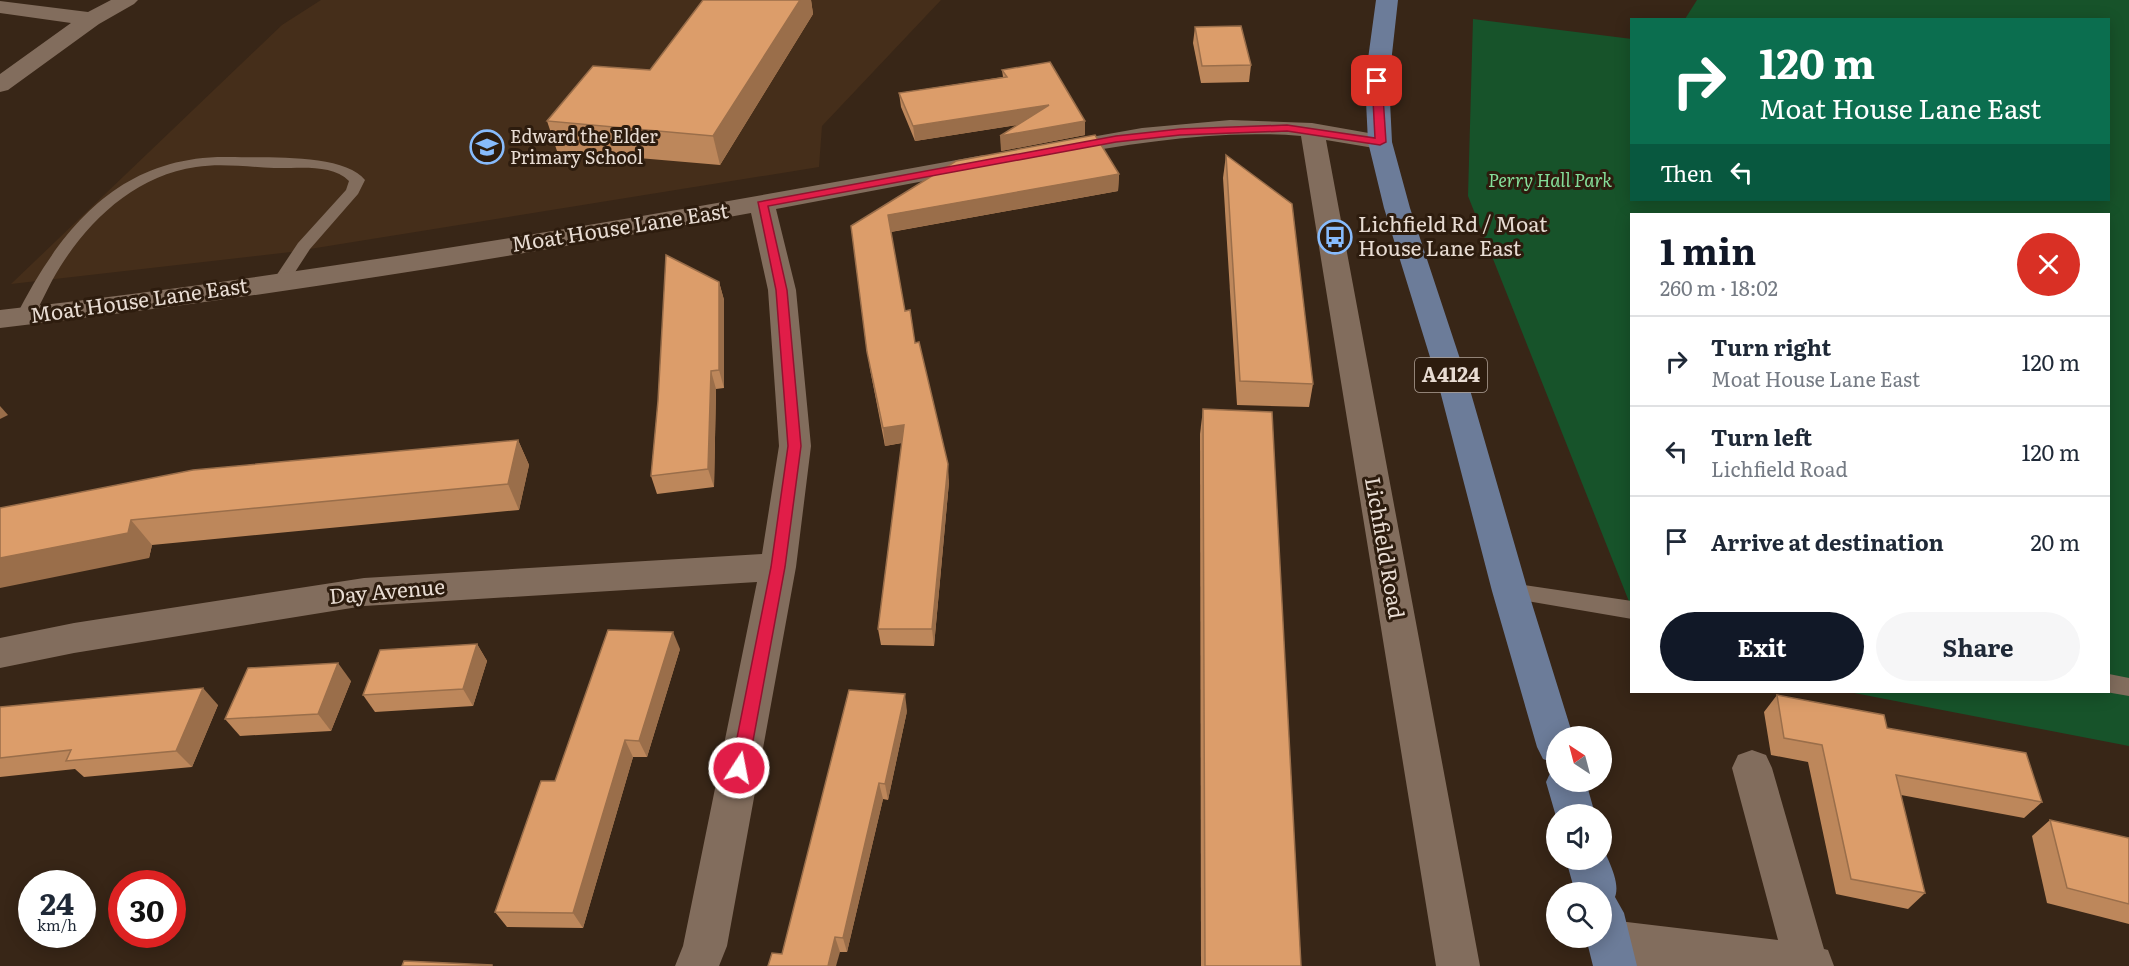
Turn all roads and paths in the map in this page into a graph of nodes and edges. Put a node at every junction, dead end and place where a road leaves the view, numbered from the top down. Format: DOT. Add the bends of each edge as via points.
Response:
graph roads {
  1 [pos="127,0"];
  2 [pos="1387,0"];
  3 [pos="0,7"];
  4 [pos="91,19"];
  5 [pos="0,85"];
  6 [pos="1312,130"];
  7 [pos="1380,142"];
  8 [pos="762,204"];
  9 [pos="280,282"];
  10 [pos="12,318"];
  11 [pos="778,567"];
  12 [pos="1510,591"];
  13 [pos="1630,610"];
  14 [pos="0,653"];
  15 [pos="2110,683"];
  16 [pos="2129,687"];
  17 [pos="1551,726"];
  18 [pos="1752,768"];
  19 [pos="1612,940"];
  20 [pos="697,966"];
  21 [pos="1458,966"];
  22 [pos="1809,966"];
  1 -- 4 [label="street"];
  2 -- 7 [label="main road, A4124" via="1377,81"];
  3 -- 4 [label="street"];
  4 -- 5 [label="street"];
  6 -- 7 [label="street, Moat House Lane East"];
  6 -- 8 [label="street, Moat House Lane East" via="1180,132 1116,139"];
  6 -- 21 [label="street, Lichfield Road"];
  7 -- 12 [label="main road, A4124" via="1453,383"];
  8 -- 9 [label="street, Moat House Lane East"];
  8 -- 11 [label="street" via="782,290 795,446"];
  9 -- 10 [label="street, Moat House Lane East"];
  9 -- 10 [label="lane" via="304,246 353,191 357,180 351,172 319,165 198,161 162,169 145,177 83,224"];
  11 -- 14 [label="street, Day Avenue" via="364,591"];
  11 -- 20 [label="street" via="705,946"];
  12 -- 13 [label="lane"];
  12 -- 17 [label="main road, A4124"];
  15 -- 16 [label="lane"];
  18 -- 22 [label="street"];
  19 -- 22 [label="street"];
}
